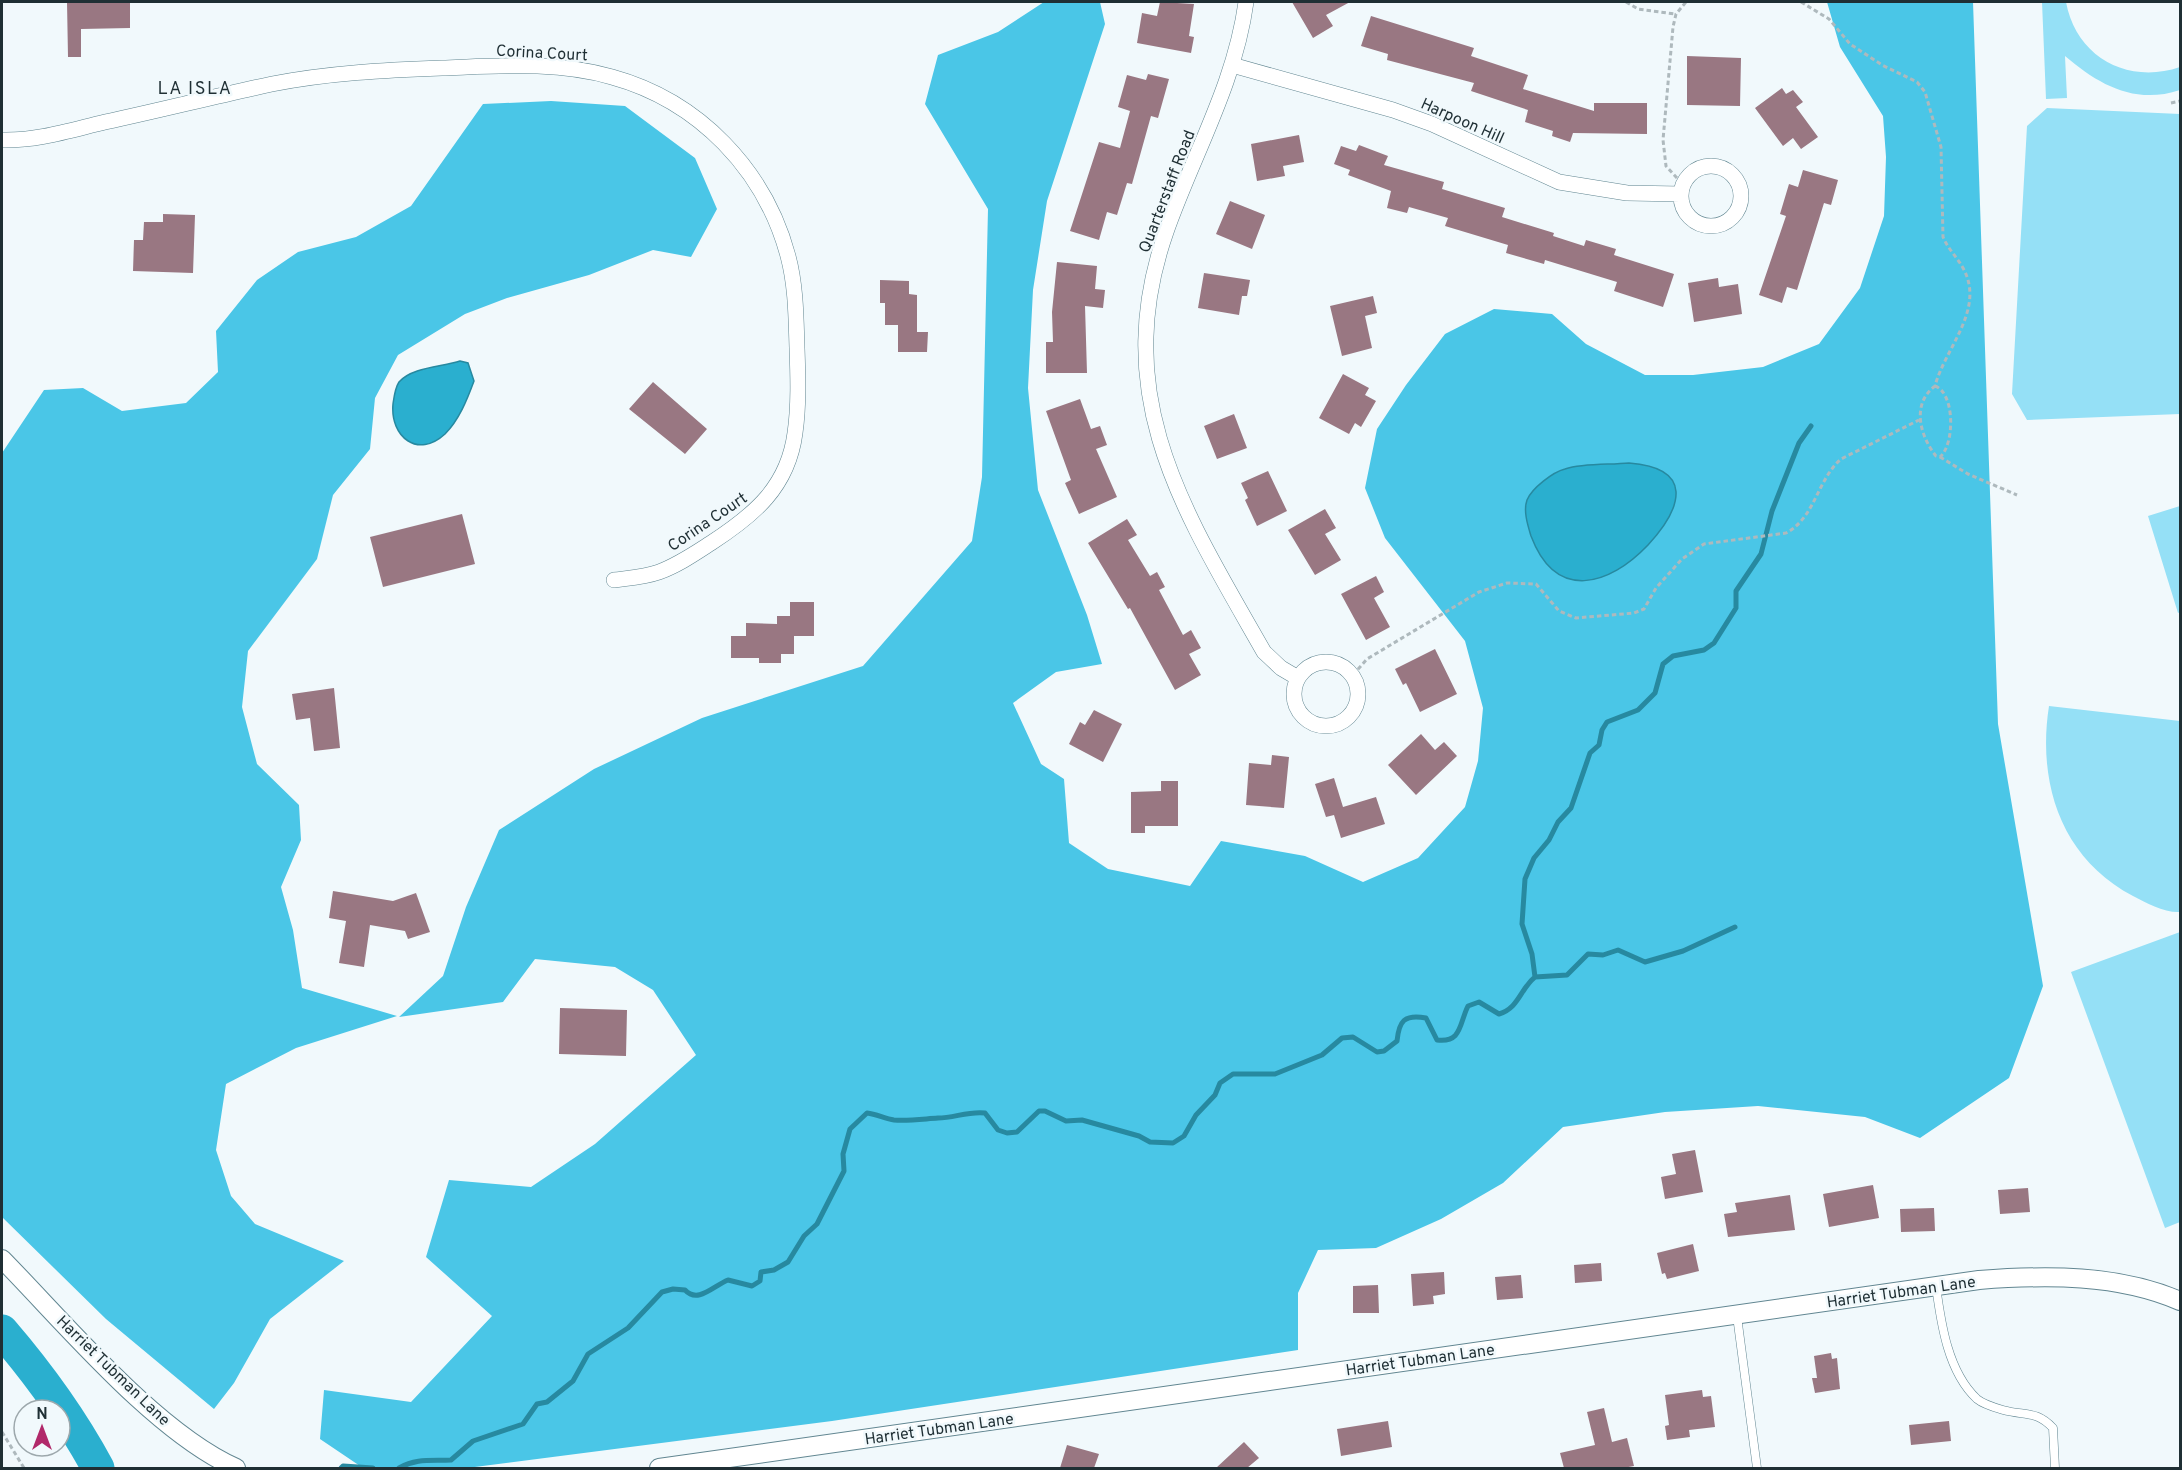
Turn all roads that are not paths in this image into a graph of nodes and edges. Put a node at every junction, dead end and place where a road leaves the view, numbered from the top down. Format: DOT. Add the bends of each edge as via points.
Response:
graph roads {
  1 [pos="1246,2"];
  2 [pos="1232,65"];
  3 [pos="2,140"];
  4 [pos="1682,189"];
  5 [pos="614,580"];
  6 [pos="1298,678"];
  7 [pos="2,1259"];
  8 [pos="1936,1287"];
  9 [pos="2181,1301"];
  10 [pos="1737,1314"];
  11 [pos="236,1468"];
  12 [pos="659,1468"];
  13 [pos="1757,1468"];
  14 [pos="2055,1468"];
  1 -- 2 [label="street, Quarterstaff Road"];
  2 -- 4 [label="street, Harpoon Hill" via="1393,110 1559,182 1604,190"];
  2 -- 6 [label="street, Quarterstaff Road" via="1155,268 1146,330 1148,376 1160,445 1182,504 1264,652"];
  3 -- 5 [label="street, Corina Court" via="43,137 323,76 467,67 588,71 642,87 696,117 739,159 771,208 786,251 795,292 798,381 793,450 782,477 764,503 726,533 684,561 658,572"];
  6 -- 6 [label="street" via="1294,698 1297,709 1317,725 1342,723 1356,707 1359,695 1353,675 1334,663 1310,666"];
  7 -- 11 [label="street, Harriet Tubman Lane" via="146,1404 183,1435"];
  8 -- 9 [label="street, Harriet Tubman Lane" via="2014,1277 2090,1279 2128,1284"];
  8 -- 10 [label="street, Harriet Tubman Lane"];
  8 -- 14 [label="lane" via="1941,1323 1958,1373 1978,1400 2004,1410 2042,1416 2053,1428"];
  10 -- 12 [label="street, Harriet Tubman Lane"];
  10 -- 13 [label="lane"];
}
